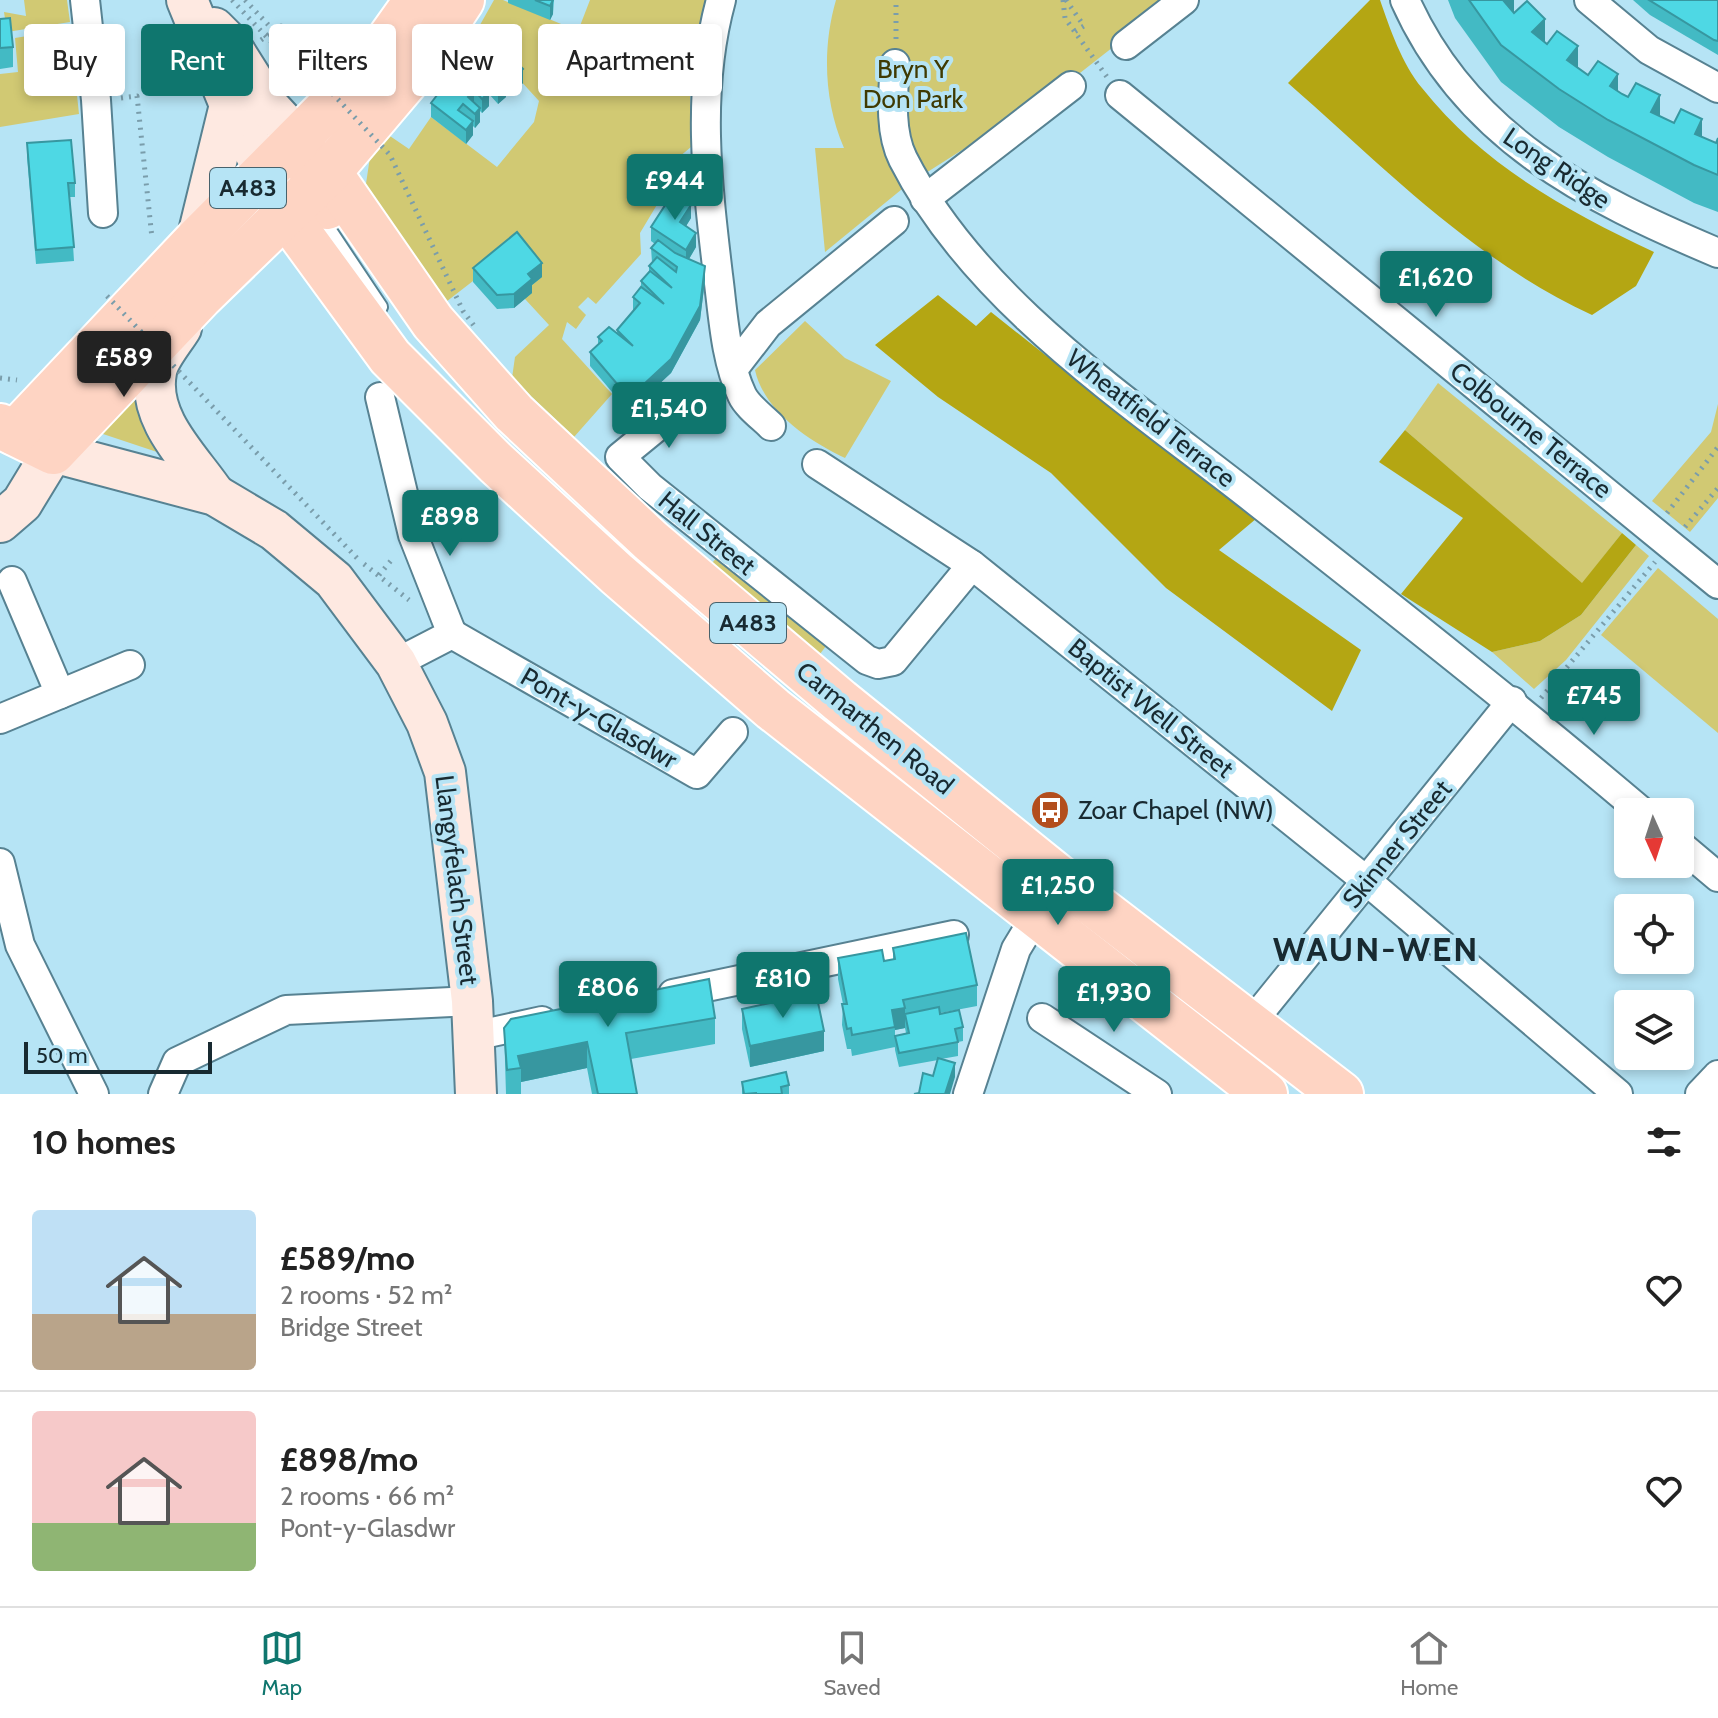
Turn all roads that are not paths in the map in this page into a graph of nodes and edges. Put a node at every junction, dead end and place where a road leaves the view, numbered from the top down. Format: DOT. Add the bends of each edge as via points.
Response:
graph roads {
  1 [pos="85,0"];
  2 [pos="417,0"];
  3 [pos="462,0"];
  4 [pos="721,0"];
  5 [pos="1184,0"];
  6 [pos="1405,0"];
  7 [pos="1589,0"];
  8 [pos="200,2"];
  9 [pos="1126,45"];
  10 [pos="895,64"];
  11 [pos="1071,86"];
  12 [pos="1718,88"];
  13 [pos="1120,95"];
  14 [pos="230,105"];
  15 [pos="301,139"];
  16 [pos="266,169"];
  17 [pos="308,191"];
  18 [pos="925,199"];
  19 [pos="103,213"];
  20 [pos="894,221"];
  21 [pos="197,240"];
  22 [pos="1718,253"];
  23 [pos="200,297"];
  24 [pos="385,315"];
  25 [pos="411,354"];
  26 [pos="734,368"];
  27 [pos="380,397"];
  28 [pos="686,403"];
  29 [pos="771,426"];
  30 [pos="17,440"];
  31 [pos="817,464"];
  32 [pos="215,495"];
  33 [pos="0,522"];
  34 [pos="972,565"];
  35 [pos="12,581"];
  36 [pos="1718,584"];
  37 [pos="681,630"];
  38 [pos="452,634"];
  39 [pos="396,663"];
  40 [pos="130,665"];
  41 [pos="60,694"];
  42 [pos="1520,708"];
  43 [pos="0,719"];
  44 [pos="733,732"];
  45 [pos="868,782"];
  46 [pos="1626,798"];
  47 [pos="1694,857"];
  48 [pos="0,863"];
  49 [pos="1718,877"];
  50 [pos="1063,881"];
  51 [pos="1368,882"];
  52 [pos="1034,915"];
  53 [pos="954,935"];
  54 [pos="649,999"];
  55 [pos="571,1015"];
  56 [pos="473,1018"];
  57 [pos="1042,1018"];
  58 [pos="1251,1023"];
  59 [pos="1718,1075"];
  60 [pos="94,1094"];
  61 [pos="163,1094"];
  62 [pos="476,1094"];
  63 [pos="968,1094"];
  64 [pos="1157,1094"];
  65 [pos="1265,1094"];
  66 [pos="1341,1094"];
  67 [pos="1618,1094"];
  68 [pos="1700,1094"];
  1 -- 19 [label="street"];
  2 -- 15 [label="main road" via="370,66"];
  3 -- 17 [label="main road" via="417,68"];
  4 -- 26 [label="street" via="707,72 705,165"];
  5 -- 9 [label="street"];
  6 -- 22 [label="street, Long Ridge" via="1439,63 1486,119 1548,169 1630,216"];
  7 -- 12 [label="street" via="1649,50"];
  8 -- 14 [label="main road"];
  8 -- 15 [label="main road" via="270,108"];
  10 -- 18 [label="street, Wheatfield Terrace" via="892,112 901,155"];
  11 -- 18 [label="street"];
  13 -- 36 [label="street, Colbourne Terrace"];
  14 -- 16 [label="main road"];
  14 -- 21 [label="main road"];
  15 -- 16 [label="main road, A483"];
  15 -- 17 [label="main road, A483"];
  16 -- 17 [label="main road"];
  16 -- 21 [label="main road, A483"];
  17 -- 23 [label="main road, A483"];
  17 -- 24 [label="lane"];
  17 -- 37 [label="main road, Carmarthen Road / A483" via="390,357 496,463"];
  17 -- 45 [label="main road, A483" via="446,384 678,598 787,690"];
  17 -- 50 [label="main road, Carmarthen Road / A483" via="514,413 686,571"];
  18 -- 42 [label="street, Wheatfield Terrace" via="1026,318"];
  20 -- 26 [label="street" via="768,324"];
  21 -- 30 [label="main road, A483"];
  23 -- 30 [label="main road, A483"];
  23 -- 32 [label="main road" via="156,370 156,404 173,438"];
  25 -- 37 [label="lane" via="480,434 658,596"];
  26 -- 29 [label="street" via="743,397"];
  27 -- 38 [label="street" via="413,535"];
  28 -- 34 [label="street, Hall Street" via="620,457 835,636 878,664 893,661"];
  30 -- 32 [label="main road, Llangyfelach Street"];
  30 -- 33 [label="main road" via="22,503"];
  31 -- 34 [label="street, Baptist Well Street"];
  32 -- 39 [label="main road, Llangyfelach Street" via="345,569"];
  34 -- 51 [label="street, Baptist Well Street"];
  35 -- 41 [label="street"];
  37 -- 45 [label="main road, Carmarthen Road / A483"];
  38 -- 39 [label="street"];
  38 -- 44 [label="street, Pont-y-Glasdwr" via="697,774"];
  39 -- 56 [label="main road, Llangyfelach Street" via="422,711 445,772"];
  40 -- 41 [label="street"];
  41 -- 43 [label="street"];
  42 -- 46 [label="street, Wheatfield Terrace"];
  42 -- 51 [label="street, Skinner Street"];
  45 -- 52 [label="main road, Carmarthen Road / A483"];
  47 -- 49 [label="street"];
  48 -- 60 [label="street" via="20,945"];
  50 -- 52 [label="street"];
  50 -- 58 [label="main road, Carmarthen Road / A483"];
  51 -- 58 [label="street, Skinner Street"];
  51 -- 67 [label="street, Baptist Well Street"];
  52 -- 63 [label="street" via="1016,949"];
  52 -- 65 [label="main road, Carmarthen Road / A483"];
  53 -- 54 [label="street"];
  55 -- 56 [label="street"];
  56 -- 61 [label="street" via="286,1010 177,1062"];
  56 -- 62 [label="main road, Llangyfelach Street"];
  57 -- 64 [label="street"];
  58 -- 66 [label="main road, Carmarthen Road / A483"];
  59 -- 68 [label="street"];
}
